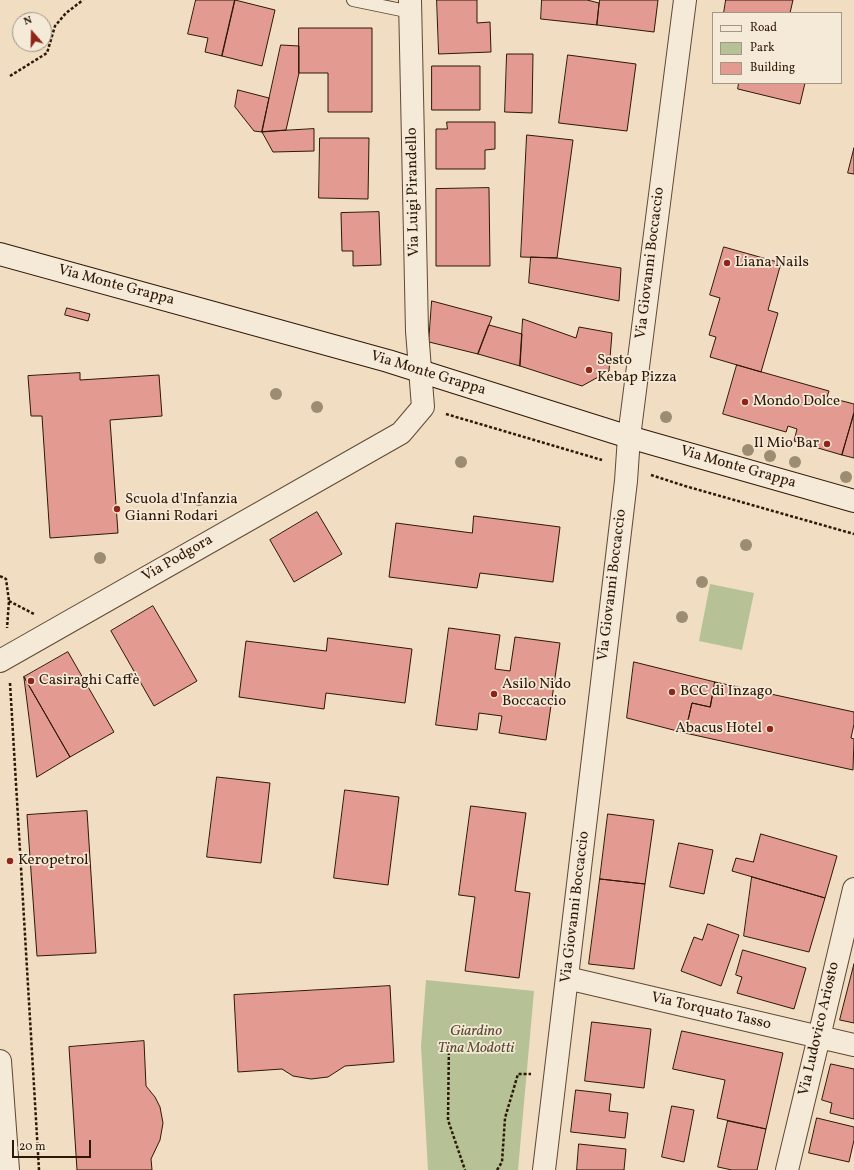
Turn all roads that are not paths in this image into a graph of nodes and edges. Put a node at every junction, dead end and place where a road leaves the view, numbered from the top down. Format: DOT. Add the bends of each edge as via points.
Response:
graph roads {
  1 [pos="353,0"];
  2 [pos="685,0"];
  3 [pos="411,6"];
  4 [pos="0,254"];
  5 [pos="421,372"];
  6 [pos="629,437"];
  7 [pos="854,501"];
  8 [pos="4,658"];
  9 [pos="854,889"];
  10 [pos="567,978"];
  11 [pos="819,1037"];
  12 [pos="854,1045"];
  13 [pos="0,1061"];
  14 [pos="8,1170"];
  15 [pos="544,1170"];
  16 [pos="787,1170"];
  1 -- 3 [label="lane, Via Luigi Pirandello"];
  2 -- 6 [label="street, Via Giovanni Boccaccio"];
  3 -- 5 [label="street, Via Luigi Pirandello" via="417,331"];
  4 -- 5 [label="street, Via Monte Grappa"];
  5 -- 6 [label="street, Via Monte Grappa"];
  5 -- 8 [label="street, Via Podgora" via="423,407 401,433"];
  6 -- 7 [label="street, Via Monte Grappa"];
  6 -- 10 [label="street, Via Giovanni Boccaccio"];
  9 -- 11 [label="street, Via Ludovico Ariosto"];
  10 -- 11 [label="street, Via Torquato Tasso"];
  10 -- 15 [label="street, Via Giovanni Boccaccio"];
  11 -- 12 [label="street, Via Torquato Tasso"];
  11 -- 16 [label="street, Via Ludovico Ariosto"];
  13 -- 14 [label="street"];
}
